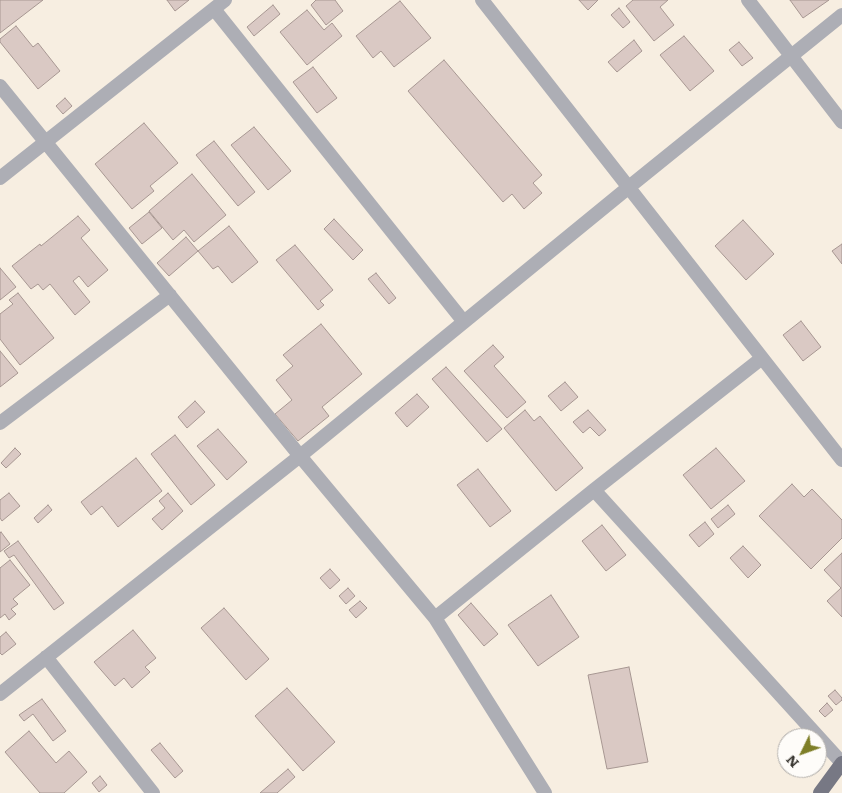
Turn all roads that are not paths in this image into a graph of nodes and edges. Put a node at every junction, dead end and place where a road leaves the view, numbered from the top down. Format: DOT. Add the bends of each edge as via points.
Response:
graph roads {
  1 [pos="225,0"];
  2 [pos="482,0"];
  3 [pos="748,0"];
  4 [pos="214,9"];
  5 [pos="842,15"];
  6 [pos="791,56"];
  7 [pos="0,86"];
  8 [pos="842,122"];
  9 [pos="45,143"];
  10 [pos="0,178"];
  11 [pos="629,187"];
  12 [pos="170,295"];
  13 [pos="464,322"];
  14 [pos="762,358"];
  15 [pos="0,424"];
  16 [pos="300,456"];
  17 [pos="842,460"];
  18 [pos="594,490"];
  19 [pos="435,618"];
  20 [pos="46,657"];
  21 [pos="0,694"];
  22 [pos="842,763"];
  23 [pos="153,793"];
  24 [pos="545,793"];
  25 [pos="820,793"];
  1 -- 4 [label="street"];
  2 -- 11 [label="street"];
  3 -- 6 [label="street"];
  4 -- 9 [label="street"];
  4 -- 13 [label="street"];
  5 -- 6 [label="street"];
  6 -- 8 [label="street"];
  6 -- 11 [label="street"];
  7 -- 9 [label="street"];
  9 -- 10 [label="street"];
  9 -- 12 [label="street"];
  11 -- 13 [label="street"];
  11 -- 14 [label="street"];
  12 -- 15 [label="street"];
  12 -- 16 [label="street"];
  13 -- 16 [label="street"];
  14 -- 17 [label="street"];
  14 -- 18 [label="street"];
  16 -- 19 [label="street"];
  16 -- 20 [label="street"];
  18 -- 19 [label="street"];
  18 -- 22 [label="street"];
  19 -- 24 [label="street"];
  20 -- 21 [label="street"];
  20 -- 23 [label="street"];
  22 -- 25 [label="main road"];
}
